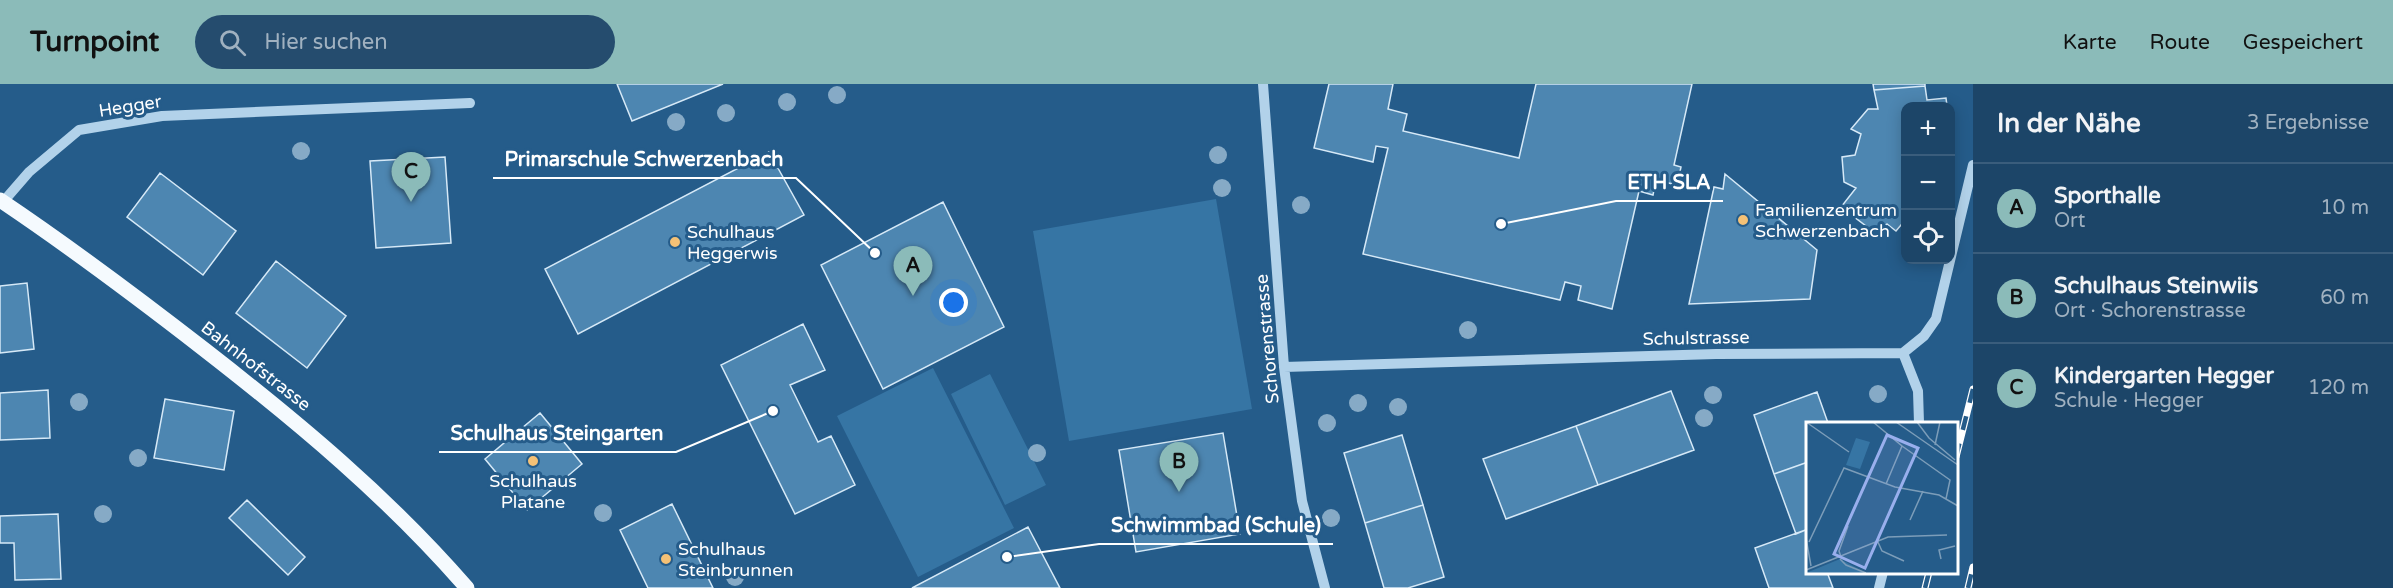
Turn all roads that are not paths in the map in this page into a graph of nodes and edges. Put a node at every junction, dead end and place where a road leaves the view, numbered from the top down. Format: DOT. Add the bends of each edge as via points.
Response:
graph roads {
  1 [pos="1263,84"];
  2 [pos="470,103"];
  3 [pos="1973,165"];
  4 [pos="1,201"];
  5 [pos="1903,353"];
  6 [pos="1284,367"];
  7 [pos="1919,422"];
  8 [pos="1883,573"];
  9 [pos="465,587"];
  10 [pos="1325,588"];
  11 [pos="1879,588"];
  1 -- 6 [label="street, Schorenstrasse"];
  2 -- 4 [label="street, Hegger" via="162,116 79,130"];
  3 -- 5 [label="street" via="1936,319 1924,336"];
  4 -- 9 [label="main road, Bahnhofstrasse" via="141,300 319,441 377,492"];
  5 -- 6 [label="street, Schulstrasse" via="1716,354"];
  5 -- 7 [label="street" via="1918,391"];
  6 -- 10 [label="street, Schorenstrasse" via="1302,501"];
  8 -- 11 [label="street"];
}
